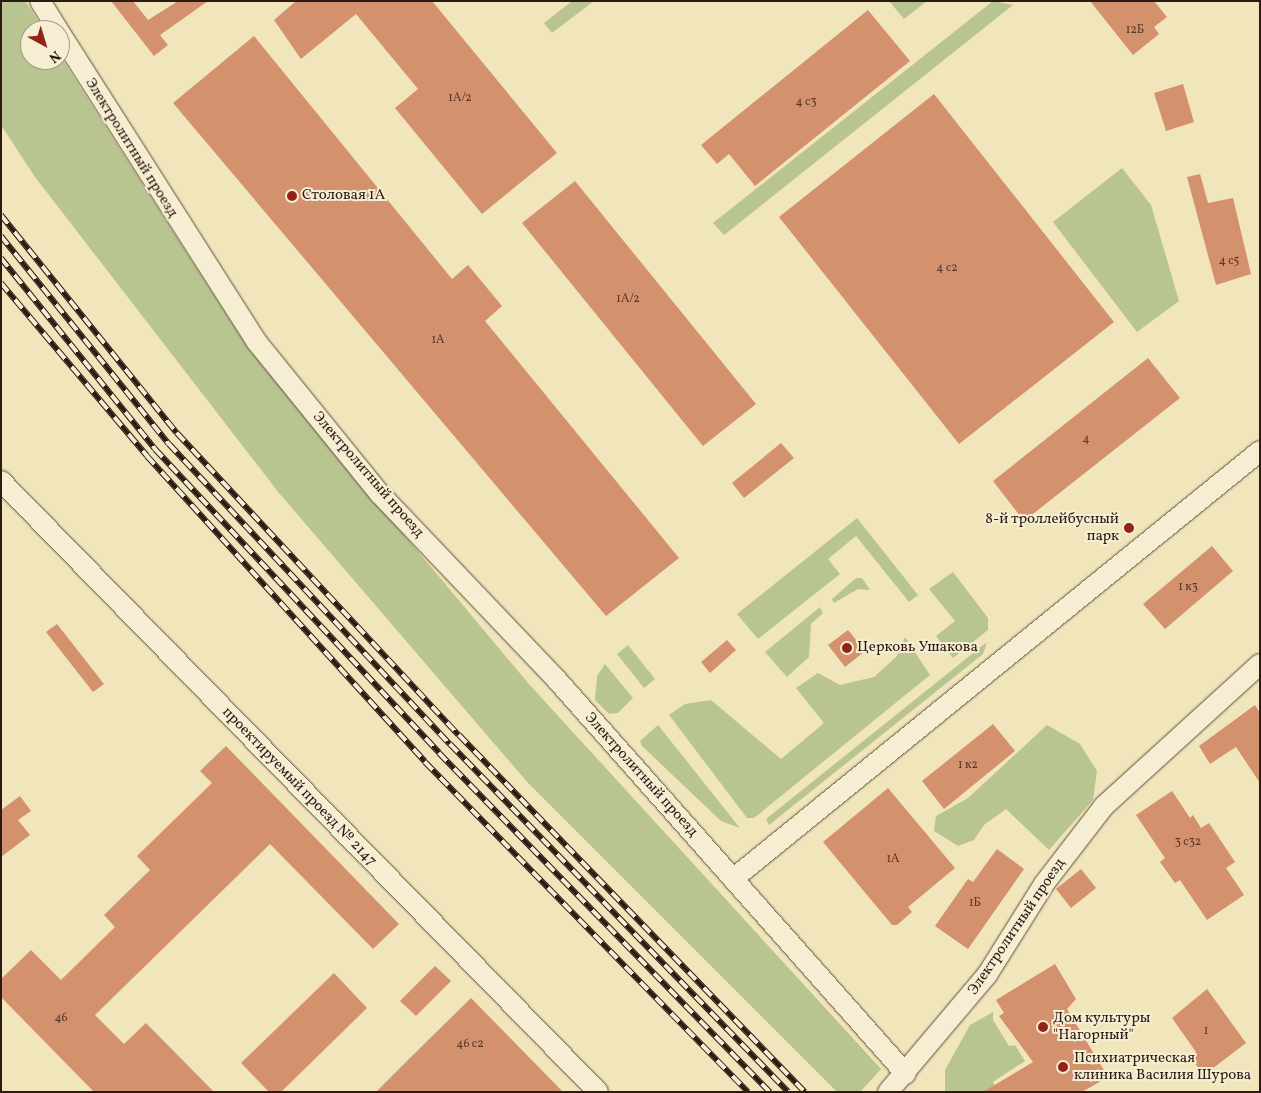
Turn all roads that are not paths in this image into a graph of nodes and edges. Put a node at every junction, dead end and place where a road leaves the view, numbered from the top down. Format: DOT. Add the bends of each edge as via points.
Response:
graph roads {
  1 [pos="40,1"];
  2 [pos="52,20"];
  3 [pos="70,50"];
  4 [pos="1260,451"];
  5 [pos="1,481"];
  6 [pos="1260,664"];
  7 [pos="733,879"];
  8 [pos="906,1074"];
  9 [pos="598,1092"];
  10 [pos="888,1092"];
  1 -- 2 [label="street"];
  3 -- 7 [label="street, Электролитный проезд" via="256,341 380,494 557,680"];
  4 -- 7 [label="street"];
  5 -- 9 [label="street, проектируемый проезд № 2147"];
  6 -- 8 [label="street, Электролитный проезд" via="1104,806 1044,884 987,975"];
  7 -- 8 [label="street, Электролитный проезд"];
  8 -- 10 [label="street"];
}
